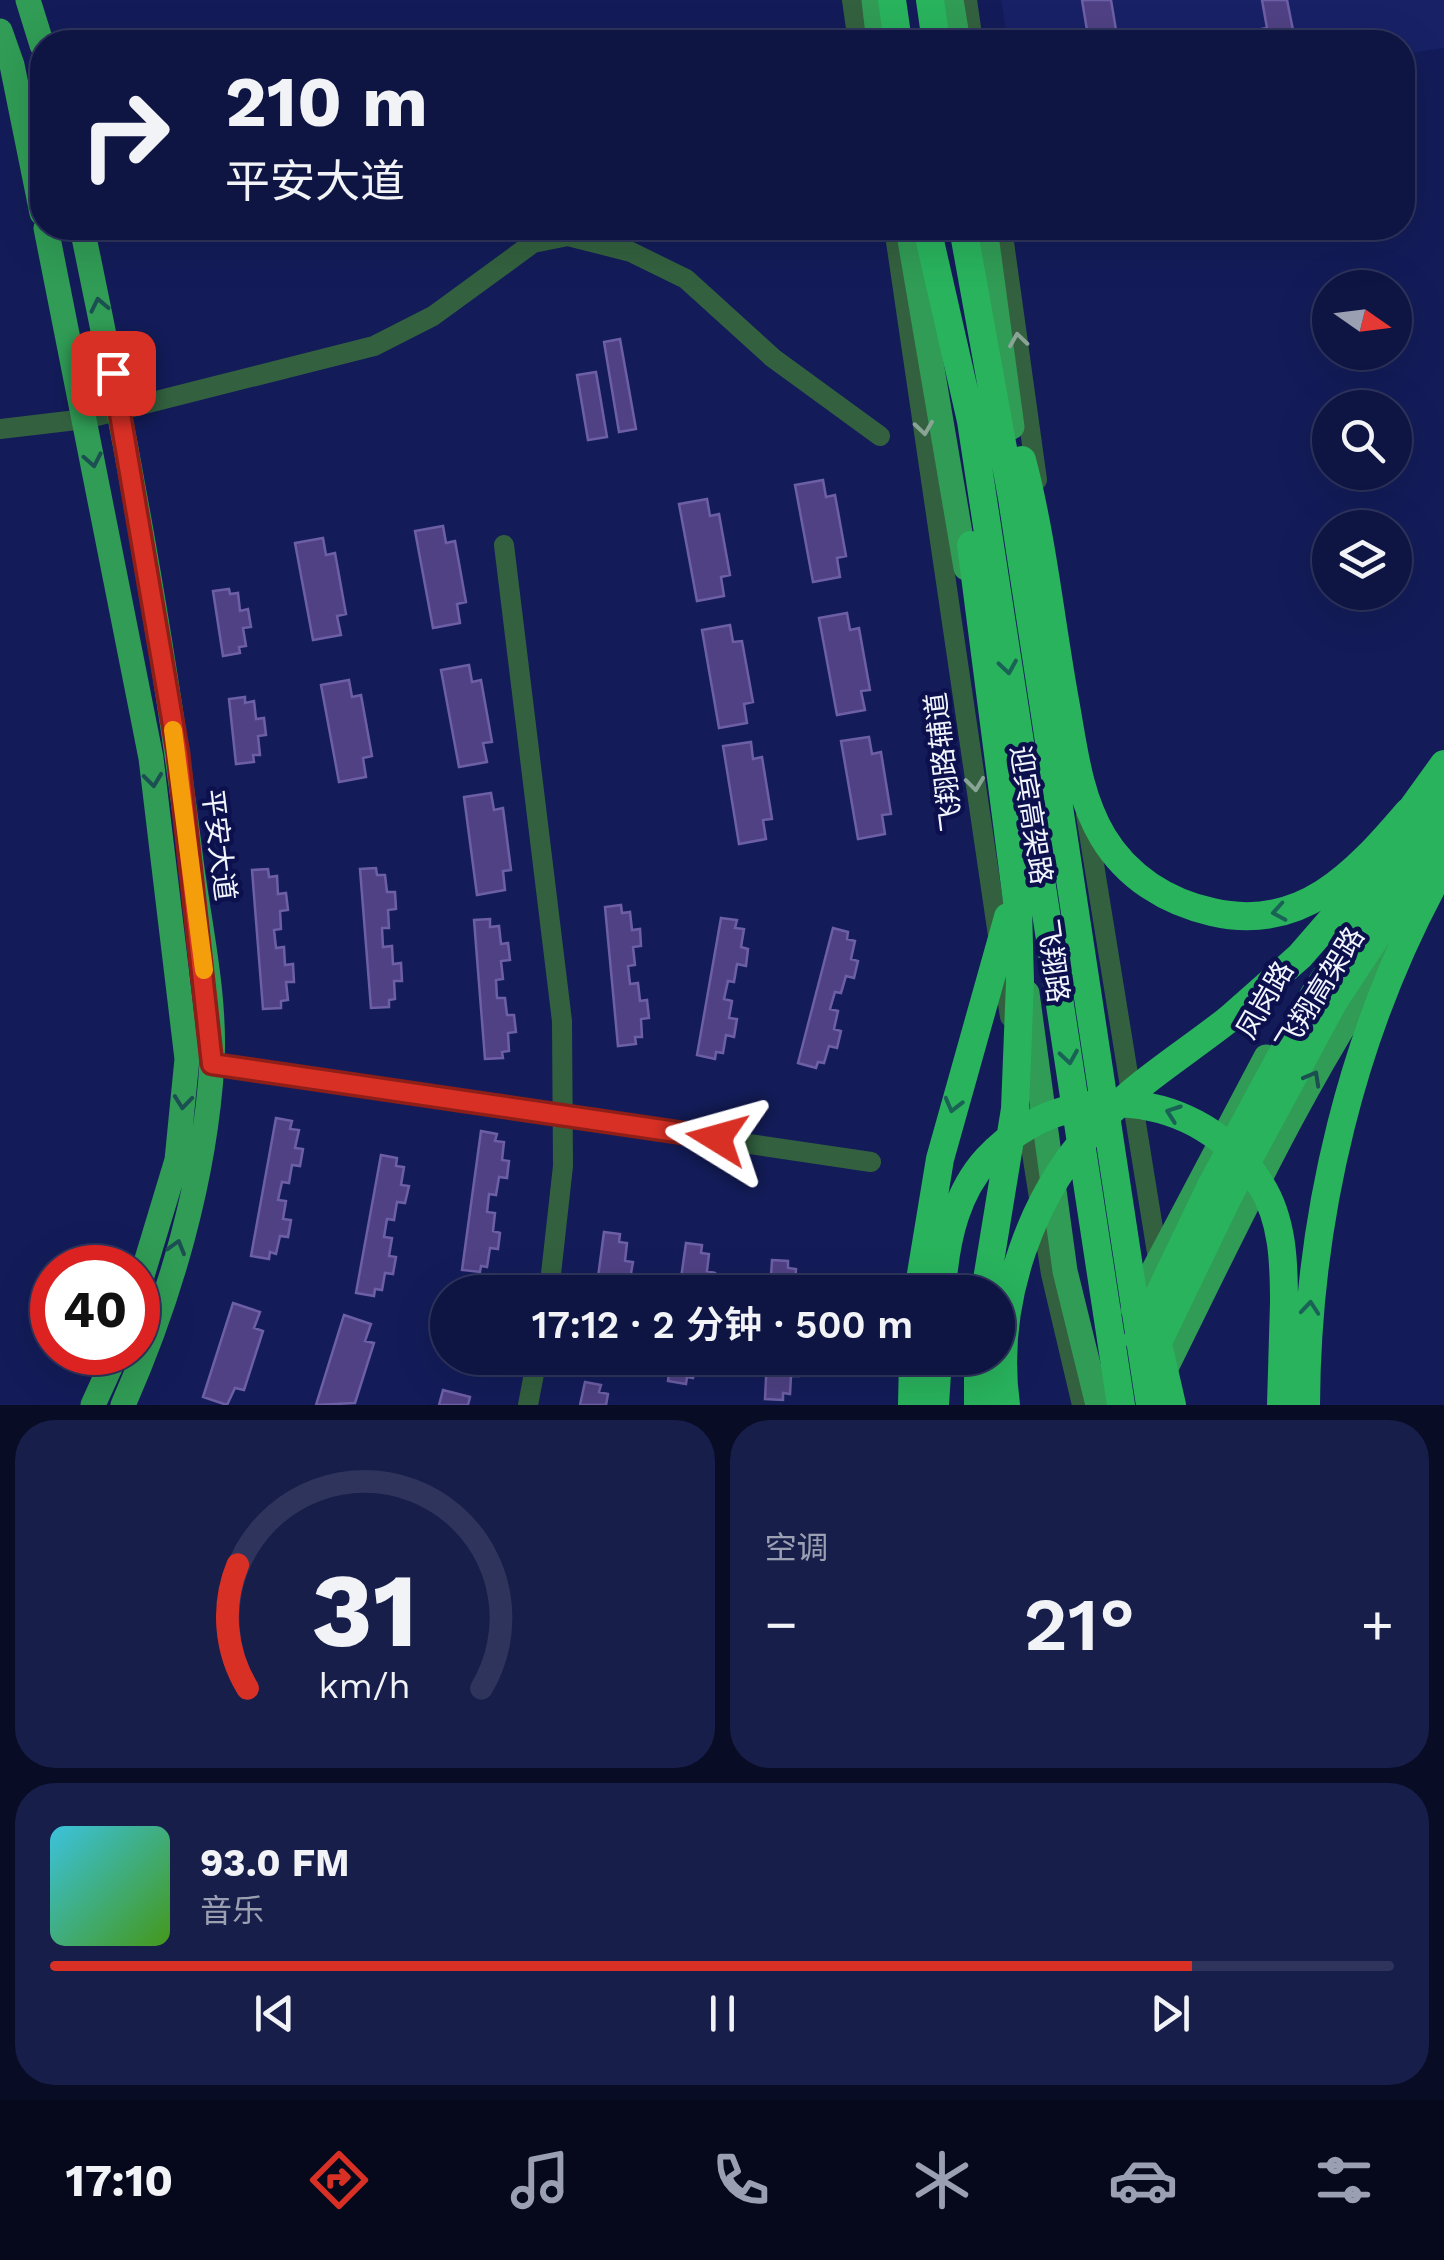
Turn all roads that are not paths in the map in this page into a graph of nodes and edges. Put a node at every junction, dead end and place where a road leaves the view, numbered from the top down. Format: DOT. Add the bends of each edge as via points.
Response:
graph roads {
  1 [pos="28,0"];
  2 [pos="852,0"];
  3 [pos="874,0"];
  4 [pos="891,0"];
  5 [pos="931,0"];
  6 [pos="951,0"];
  7 [pos="967,0"];
  8 [pos="38,30"];
  9 [pos="856,30"];
  10 [pos="887,30"];
  11 [pos="892,30"];
  12 [pos="940,30"];
  13 [pos="945,30"];
  14 [pos="971,30"];
  15 [pos="0,31"];
  16 [pos="30,154"];
  17 [pos="48,240"];
  18 [pos="85,240"];
  19 [pos="548,240"];
  20 [pos="584,240"];
  21 [pos="896,240"];
  22 [pos="910,240"];
  23 [pos="929,240"];
  24 [pos="965,240"];
  25 [pos="987,240"];
  26 [pos="1004,240"];
  27 [pos="968,261"];
  28 [pos="933,266"];
  29 [pos="121,409"];
  30 [pos="84,418"];
  31 [pos="0,429"];
  32 [pos="880,436"];
  33 [pos="504,545"];
  34 [pos="1444,764"];
  35 [pos="1444,786"];
  36 [pos="1444,800"];
  37 [pos="1408,812"];
  38 [pos="1444,834"];
  39 [pos="1444,864"];
  40 [pos="1444,875"];
  41 [pos="1011,876"];
  42 [pos="212,1064"];
  43 [pos="563,1116"];
  44 [pos="872,1162"];
  45 [pos="1220,1191"];
  46 [pos="151,1245"];
  47 [pos="1158,1257"];
  48 [pos="551,1275"];
  49 [pos="921,1275"];
  50 [pos="944,1275"];
  51 [pos="988,1275"];
  52 [pos="1145,1281"];
  53 [pos="1174,1352"];
  54 [pos="107,1375"];
  55 [pos="534,1375"];
  56 [pos="913,1375"];
  57 [pos="937,1375"];
  58 [pos="978,1375"];
  59 [pos="1158,1401"];
  60 [pos="1103,1403"];
  61 [pos="93,1405"];
  62 [pos="124,1405"];
  63 [pos="528,1405"];
  64 [pos="912,1405"];
  65 [pos="935,1405"];
  66 [pos="978,1405"];
  67 [pos="1006,1405"];
  68 [pos="1184,1405"];
  69 [pos="1281,1405"];
  70 [pos="1306,1405"];
  1 -- 8 [label="main road"];
  2 -- 9 [label="street"];
  3 -- 10 [label="main road"];
  4 -- 11 [label="highway"];
  5 -- 12 [label="highway"];
  6 -- 13 [label="main road"];
  7 -- 14 [label="street"];
  15 -- 16 [label="main road"];
  17 -- 30 [label="main road, 平安大道"];
  29 -- 18 [label="main road, 平安大道, one-way"];
  19 -- 29 [label="street" via="533,243 433,316 374,346"];
  20 -- 32 [label="street" via="686,278 773,358"];
  21 -- 60 [label="street, 飞翔路辅道, one-way" via="1052,1274"];
  22 -- 60 [label="main road, 飞翔路" via="984,672 1065,1271"];
  23 -- 28 [label="highway, 迎宾高架路, bridge"];
  24 -- 27 [label="highway, 迎宾高架路, bridge"];
  25 -- 52 [label="main road, 飞翔路" via="1042,662"];
  47 -- 26 [label="street, one-way" via="1060,657"];
  37 -- 27 [label="highway, one-way, bridge" via="1364,864 1293,911 1241,916 1192,907 1166,896 1118,858 1089,810 1074,760 1031,496"];
  27 -- 59 [label="highway, 迎宾高架路, bridge"];
  28 -- 41 [label="highway, bridge"];
  28 -- 60 [label="highway, 迎宾高架路, one-way, bridge" via="972,421"];
  29 -- 30 [label="street"];
  29 -- 42 [label="main road, 平安大道" via="178,754"];
  30 -- 31 [label="street"];
  30 -- 46 [label="main road, 平安大道, one-way" via="150,758 187,1060 177,1160"];
  33 -- 43 [label="street" via="562,1021"];
  34 -- 37 [label="highway"];
  35 -- 47 [label="main road, 凤岗路" via="1314,975"];
  36 -- 45 [label="highway, 飞翔高架路" via="1315,993"];
  37 -- 67 [label="highway, bridge" via="1370,872 1300,956 1106,1116 1058,1176 1016,1275 1004,1358"];
  38 -- 45 [label="highway, 飞翔高架路"];
  70 -- 39 [label="highway, one-way, bridge" via="1310,1298 1341,1125 1389,979"];
  53 -- 40 [label="main road, one-way" via="1356,1003"];
  41 -- 49 [label="highway, one-way, bridge" via="1006,930 940,1158"];
  41 -- 51 [label="highway, bridge" via="1020,982 1015,1109"];
  42 -- 43 [label="street"];
  62 -- 42 [label="main road, 平安大道, one-way" via="147,1351 200,1164"];
  43 -- 44 [label="street"];
  43 -- 48 [label="street"];
  45 -- 60 [label="highway, bridge"];
  47 -- 52 [label="main road, 凤岗路"];
  47 -- 53 [label="street"];
  69 -- 50 [label="highway, one-way, bridge" via="1284,1271 1275,1216 1263,1187 1227,1143 1166,1109 1086,1104 1010,1138 986,1160 961,1201"];
  52 -- 59 [label="main road, 飞翔路"];
  52 -- 60 [label="main road, 凤岗路"];
  53 -- 59 [label="main road"];
  53 -- 68 [label="street"];
  54 -- 61 [label="main road"];
  55 -- 63 [label="street"];
  56 -- 64 [label="highway"];
  57 -- 65 [label="highway"];
  58 -- 66 [label="highway"];
}
